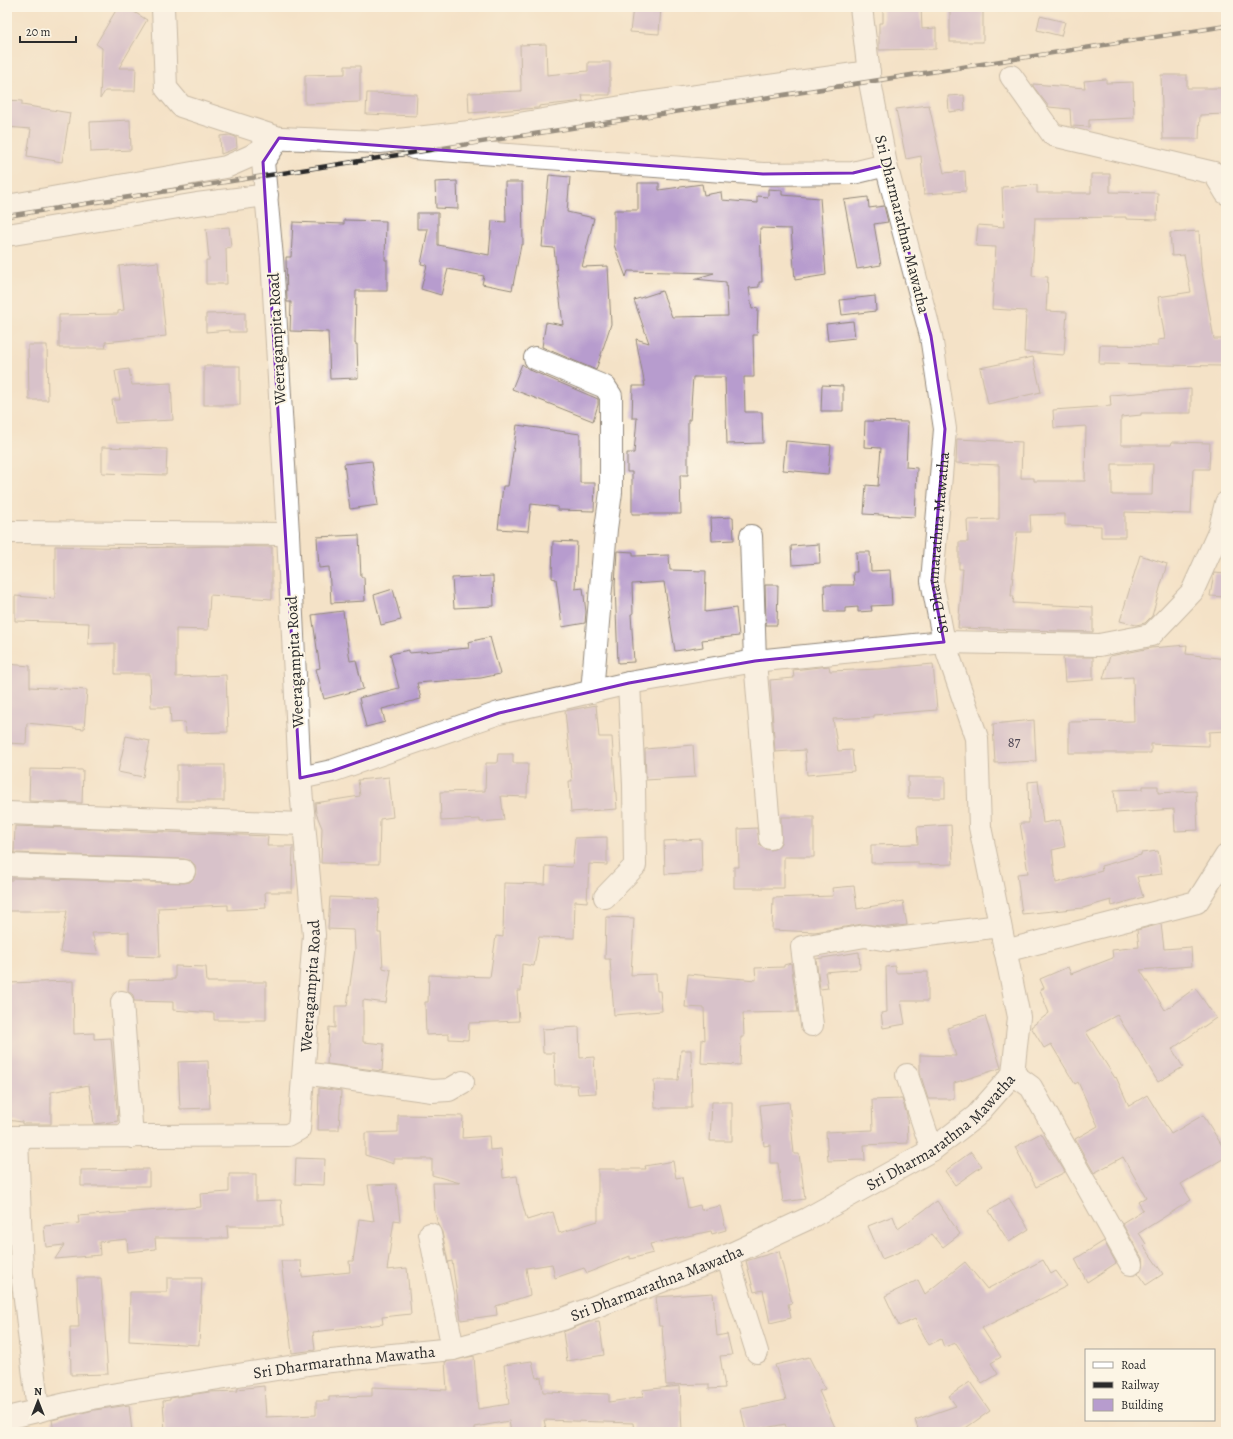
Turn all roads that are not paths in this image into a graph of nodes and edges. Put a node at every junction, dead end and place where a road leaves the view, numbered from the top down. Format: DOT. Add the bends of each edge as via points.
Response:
graph roads {
  1 [pos="163,7"];
  2 [pos="861,7"];
  3 [pos="869,72"];
  4 [pos="1011,76"];
  5 [pos="279,138"];
  6 [pos="886,165"];
  7 [pos="1226,193"];
  8 [pos="267,195"];
  9 [pos="7,206"];
  10 [pos="7,235"];
  11 [pos="535,358"];
  12 [pos="1226,503"];
  13 [pos="7,532"];
  14 [pos="288,534"];
  15 [pos="751,536"];
  16 [pos="944,642"];
  17 [pos="756,661"];
  18 [pos="629,684"];
  19 [pos="592,692"];
  20 [pos="300,778"];
  21 [pos="7,813"];
  22 [pos="303,824"];
  23 [pos="770,838"];
  24 [pos="1225,858"];
  25 [pos="7,865"];
  26 [pos="184,871"];
  27 [pos="605,898"];
  28 [pos="1000,926"];
  29 [pos="1005,951"];
  30 [pos="122,1002"];
  31 [pos="812,1025"];
  32 [pos="304,1073"];
  33 [pos="1013,1074"];
  34 [pos="907,1075"];
  35 [pos="463,1082"];
  36 [pos="132,1137"];
  37 [pos="12,1138"];
  38 [pos="932,1150"];
  39 [pos="430,1234"];
  40 [pos="726,1256"];
  41 [pos="1131,1264"];
  42 [pos="14,1273"];
  43 [pos="453,1349"];
  44 [pos="757,1352"];
  45 [pos="38,1411"];
  46 [pos="7,1418"];
  1 -- 5 [label="street" via="166,88 173,97 181,106"];
  2 -- 3 [label="street, Sri Dharmarathna Mawatha"];
  3 -- 5 [label="street" via="640,104 470,132 380,142"];
  3 -- 6 [label="street, Sri Dharmarathna Mawatha"];
  4 -- 7 [label="street" via="1053,135 1214,172"];
  5 -- 6 [label="street" via="763,174 853,172"];
  5 -- 8 [label="street, Weeragampita Road" via="264,162"];
  5 -- 9 [label="street" via="251,156 226,167"];
  6 -- 16 [label="street, Sri Dharmarathna Mawatha" via="930,336 946,429 932,581"];
  8 -- 10 [label="street"];
  8 -- 14 [label="street, Weeragampita Road"];
  11 -- 19 [label="street" via="605,387 611,396 612,492 606,529"];
  12 -- 16 [label="street" via="1219,532 1192,592 1151,635 1099,645"];
  13 -- 14 [label="street"];
  14 -- 20 [label="street, Weeragampita Road"];
  15 -- 17 [label="street"];
  16 -- 17 [label="street"];
  16 -- 28 [label="street, Sri Dharmarathna Mawatha" via="977,738 980,827"];
  17 -- 18 [label="street"];
  17 -- 23 [label="street"];
  18 -- 19 [label="street"];
  18 -- 27 [label="street" via="635,866"];
  19 -- 20 [label="street" via="499,713 332,771"];
  20 -- 22 [label="street, Weeragampita Road"];
  21 -- 22 [label="street"];
  22 -- 32 [label="street, Weeragampita Road" via="314,935"];
  24 -- 29 [label="street" via="1197,902"];
  25 -- 26 [label="street"];
  28 -- 29 [label="street, Sri Dharmarathna Mawatha"];
  28 -- 31 [label="street" via="888,940 865,936 802,948"];
  29 -- 33 [label="street, Sri Dharmarathna Mawatha" via="1019,1017"];
  30 -- 36 [label="street"];
  32 -- 35 [label="street" via="432,1091 449,1090"];
  32 -- 36 [label="street, Weeragampita Road" via="299,1130 288,1135"];
  33 -- 38 [label="street, Sri Dharmarathna Mawatha" via="976,1116"];
  33 -- 41 [label="street" via="1031,1087"];
  34 -- 38 [label="street"];
  36 -- 37 [label="street"];
  37 -- 42 [label="street"];
  38 -- 40 [label="street, Sri Dharmarathna Mawatha" via="807,1219"];
  39 -- 43 [label="street"];
  40 -- 43 [label="street, Sri Dharmarathna Mawatha" via="563,1319"];
  40 -- 44 [label="street"];
  42 -- 45 [label="street"];
  43 -- 45 [label="street, Sri Dharmarathna Mawatha" via="321,1362 92,1398"];
  45 -- 46 [label="street, Sri Dharmarathna Mawatha"];
}
